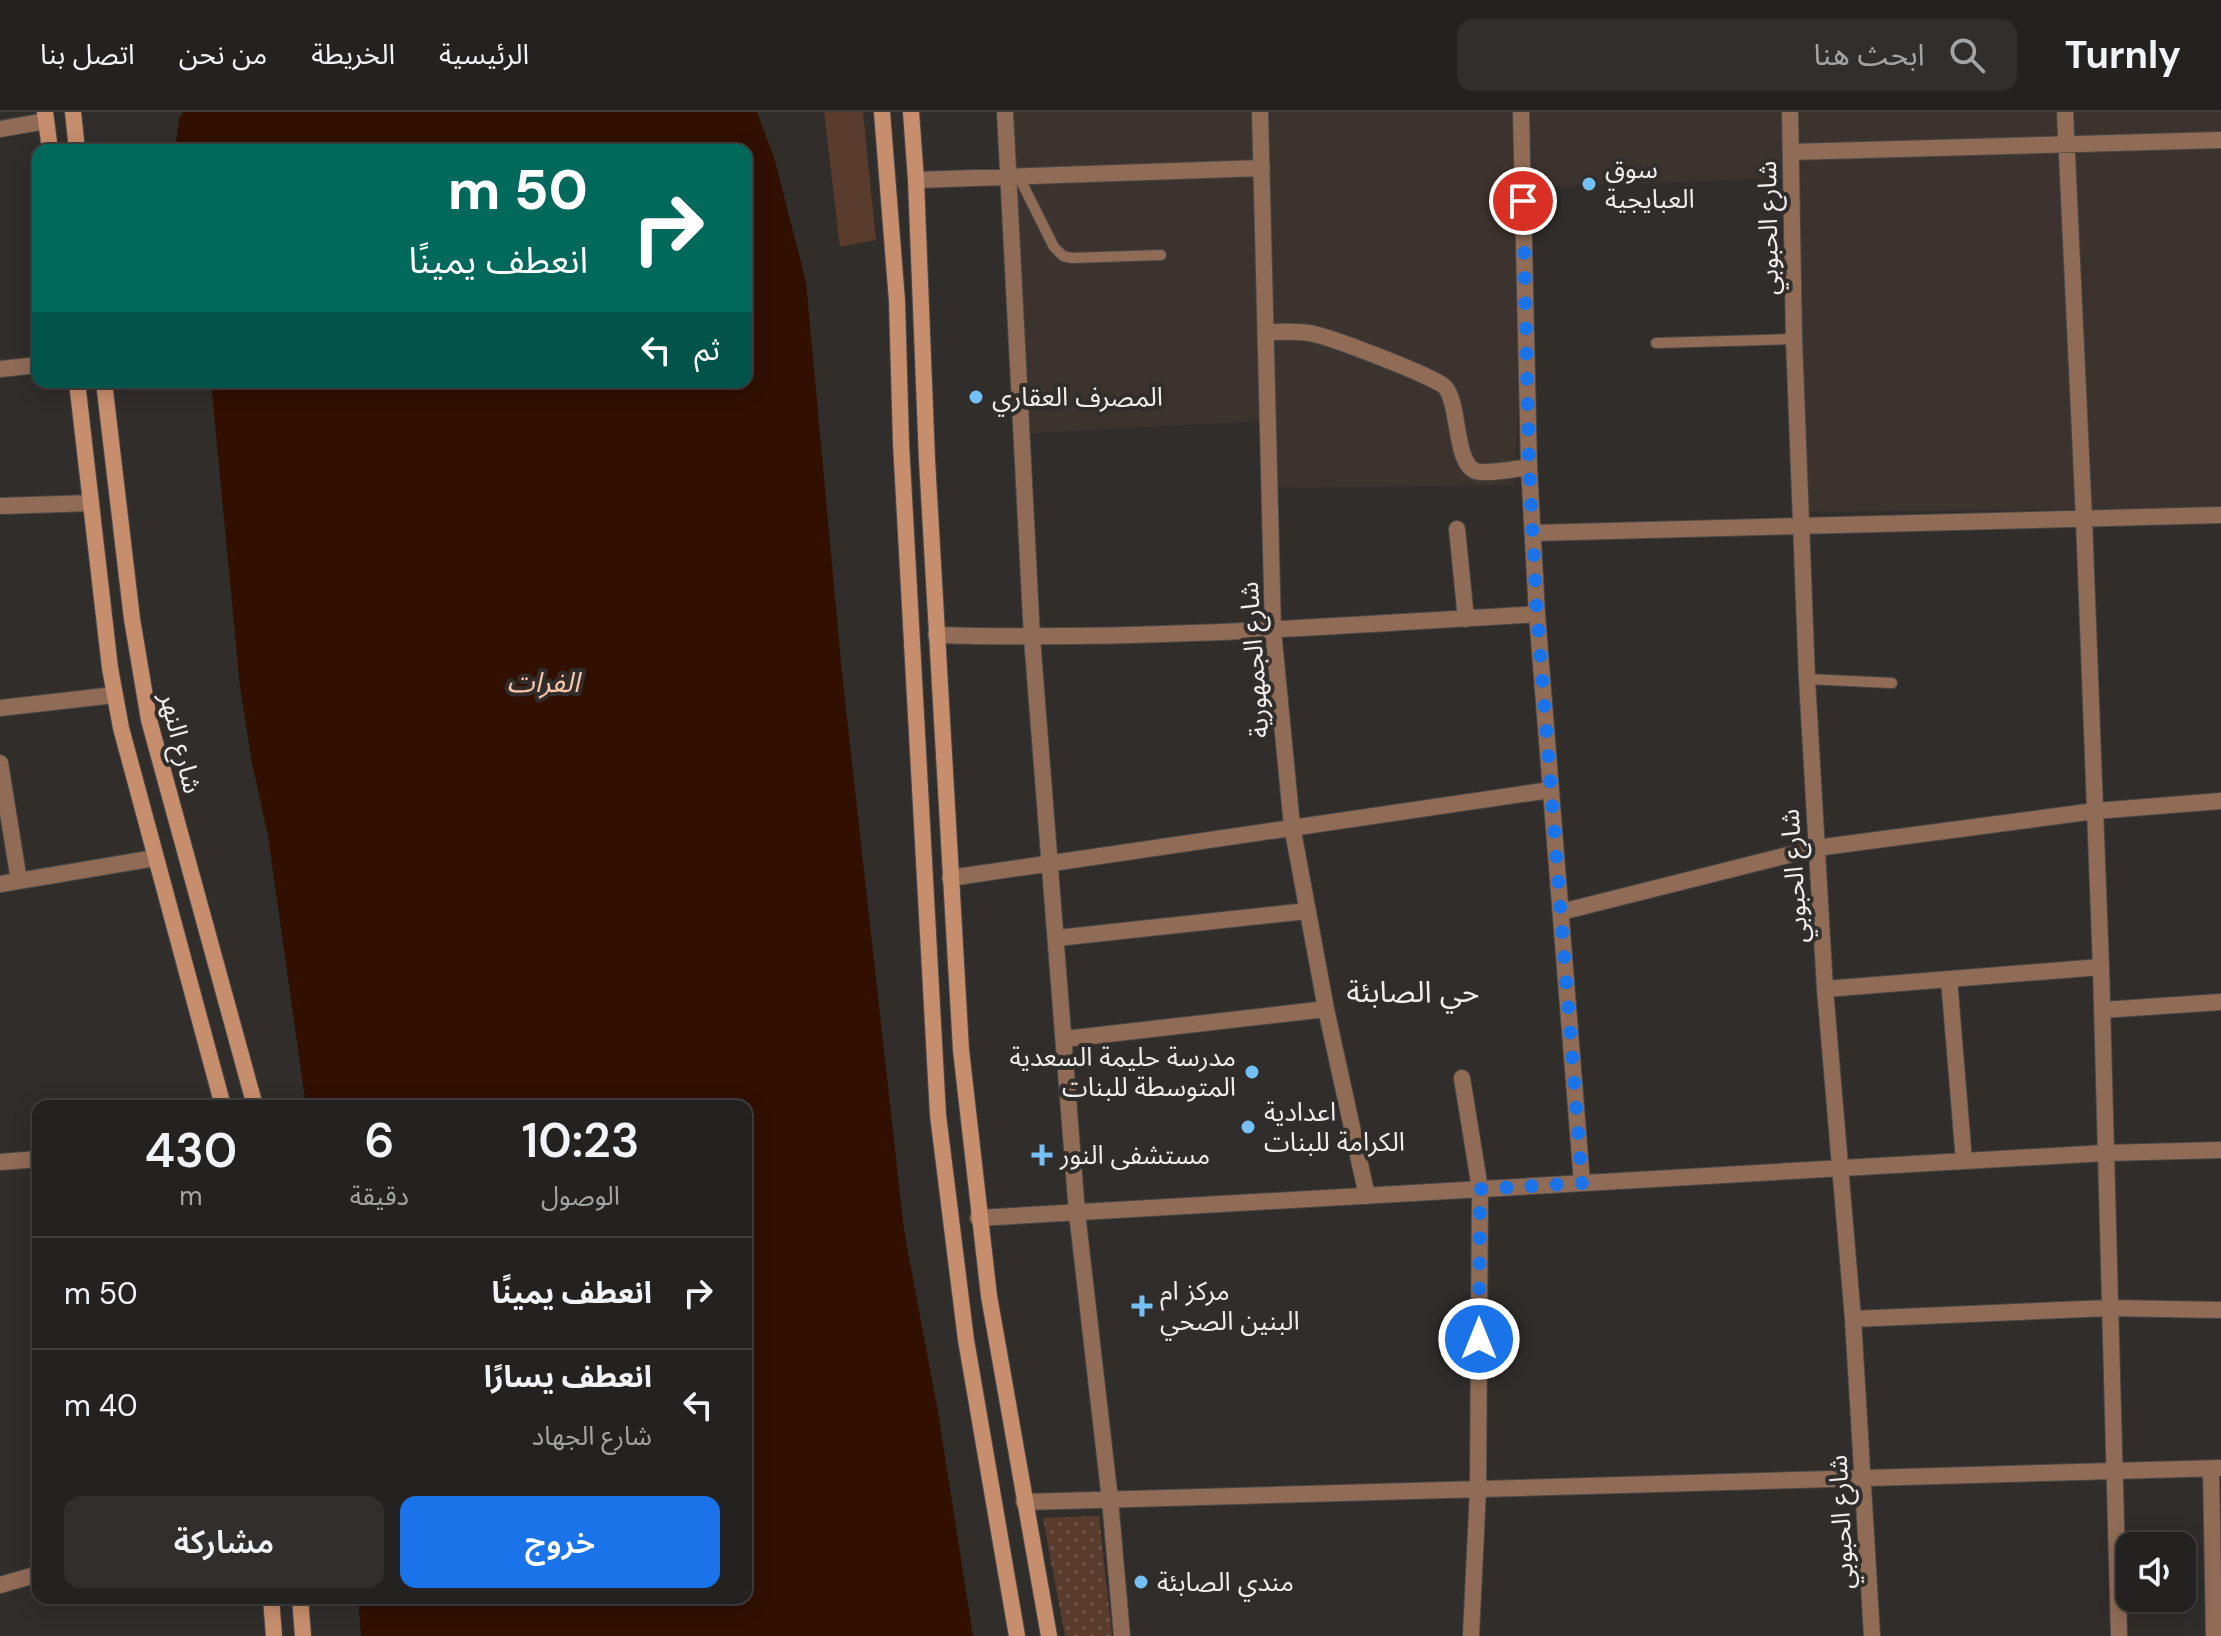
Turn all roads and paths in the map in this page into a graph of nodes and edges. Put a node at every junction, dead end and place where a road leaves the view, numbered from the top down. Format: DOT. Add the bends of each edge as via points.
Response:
graph roads {
  1 [pos="73,112"];
  2 [pos="882,112"];
  3 [pos="911,112"];
  4 [pos="1005,112"];
  5 [pos="1260,112"];
  6 [pos="1521,112"];
  7 [pos="1790,112"];
  8 [pos="2065,112"];
  9 [pos="46,116"];
  10 [pos="0,129"];
  11 [pos="2221,140"];
  12 [pos="49,144"];
  13 [pos="76,144"];
  14 [pos="2066,145"];
  15 [pos="1791,152"];
  16 [pos="1262,168"];
  17 [pos="1013,175"];
  18 [pos="916,180"];
  19 [pos="1161,255"];
  20 [pos="1266,332"];
  21 [pos="1794,339"];
  22 [pos="1656,343"];
  23 [pos="32,366"];
  24 [pos="0,369"];
  25 [pos="78,388"];
  26 [pos="105,388"];
  27 [pos="1529,467"];
  28 [pos="91,503"];
  29 [pos="0,506"];
  30 [pos="2221,515"];
  31 [pos="2084,519"];
  32 [pos="1800,525"];
  33 [pos="1457,529"];
  34 [pos="1533,533"];
  35 [pos="102,593"];
  36 [pos="129,593"];
  37 [pos="1537,614"];
  38 [pos="1466,619"];
  39 [pos="1273,630"];
  40 [pos="936,635"];
  41 [pos="1032,638"];
  42 [pos="1807,679"];
  43 [pos="1892,683"];
  44 [pos="114,695"];
  45 [pos="0,708"];
  46 [pos="943,748"];
  47 [pos="918,749"];
  48 [pos="0,763"];
  49 [pos="1550,790"];
  50 [pos="2221,801"];
  51 [pos="2095,811"];
  52 [pos="1292,826"];
  53 [pos="1816,848"];
  54 [pos="155,858"];
  55 [pos="1051,861"];
  56 [pos="950,878"];
  57 [pos="19,881"];
  58 [pos="0,884"];
  59 [pos="1307,911"];
  60 [pos="1561,912"];
  61 [pos="1057,938"];
  62 [pos="2101,967"];
  63 [pos="1949,979"];
  64 [pos="1825,989"];
  65 [pos="2221,1002"];
  66 [pos="1326,1009"];
  67 [pos="2102,1010"];
  68 [pos="1065,1039"];
  69 [pos="1462,1078"];
  70 [pos="221,1100"];
  71 [pos="253,1100"];
  72 [pos="2221,1150"];
  73 [pos="2105,1153"];
  74 [pos="32,1159"];
  75 [pos="1964,1161"];
  76 [pos="0,1162"];
  77 [pos="1839,1169"];
  78 [pos="1582,1183"];
  79 [pos="1480,1189"];
  80 [pos="1367,1196"];
  81 [pos="1077,1213"];
  82 [pos="978,1218"];
  83 [pos="2109,1308"];
  84 [pos="2221,1310"];
  85 [pos="1853,1319"];
  86 [pos="2216,1468"];
  87 [pos="2113,1471"];
  88 [pos="1863,1480"];
  89 [pos="1478,1489"];
  90 [pos="1110,1500"];
  91 [pos="1024,1502"];
  92 [pos="32,1576"];
  93 [pos="0,1585"];
  94 [pos="271,1604"];
  95 [pos="300,1604"];
  96 [pos="274,1636"];
  97 [pos="303,1636"];
  98 [pos="1017,1636"];
  99 [pos="1049,1636"];
  100 [pos="1122,1636"];
  101 [pos="1471,1636"];
  102 [pos="1872,1636"];
  103 [pos="2119,1636"];
  104 [pos="2214,1636"];
  1 -- 13 [label="main road"];
  2 -- 47 [label="main road" via="896,286"];
  3 -- 18 [label="main road"];
  4 -- 17 [label="street"];
  5 -- 16 [label="street, شارع الجمهورية"];
  6 -- 27 [label="street"];
  7 -- 15 [label="street, شارع الحبوبي"];
  8 -- 14 [label="street"];
  9 -- 10 [label="street"];
  9 -- 12 [label="main road"];
  11 -- 14 [label="street"];
  14 -- 15 [label="street"];
  14 -- 31 [label="street"];
  15 -- 21 [label="street, شارع الحبوبي"];
  16 -- 17 [label="street"];
  16 -- 20 [label="street, شارع الجمهورية"];
  17 -- 18 [label="street"];
  17 -- 19 [label="lane" via="1063,256"];
  17 -- 41 [label="street"];
  18 -- 40 [label="main road"];
  20 -- 27 [label="street" via="1333,338 1435,378 1452,396 1468,467 1477,472"];
  20 -- 39 [label="street, شارع الجمهورية"];
  21 -- 22 [label="lane"];
  21 -- 32 [label="street, شارع الحبوبي"];
  23 -- 24 [label="street"];
  25 -- 28 [label="main road, شارع النهر"];
  26 -- 36 [label="main road, شارع النهر"];
  27 -- 34 [label="street"];
  28 -- 29 [label="street"];
  28 -- 35 [label="main road, شارع النهر"];
  30 -- 31 [label="street"];
  31 -- 32 [label="street"];
  31 -- 51 [label="street"];
  32 -- 34 [label="street"];
  32 -- 42 [label="street, شارع الحبوبي"];
  33 -- 38 [label="street"];
  34 -- 37 [label="street"];
  35 -- 36 [label="main road"];
  35 -- 44 [label="main road, شارع النهر"];
  36 -- 71 [label="main road, شارع النهر" via="160,769"];
  37 -- 38 [label="street"];
  37 -- 49 [label="street"];
  38 -- 39 [label="street"];
  39 -- 41 [label="street"];
  39 -- 52 [label="street, شارع الجمهورية"];
  40 -- 41 [label="street"];
  40 -- 46 [label="main road"];
  41 -- 55 [label="street"];
  42 -- 43 [label="lane"];
  42 -- 53 [label="street, شارع الحبوبي"];
  44 -- 45 [label="street"];
  44 -- 54 [label="main road, شارع النهر"];
  46 -- 47 [label="main road"];
  46 -- 56 [label="main road"];
  47 -- 98 [label="main road" via="944,1172 975,1395"];
  48 -- 57 [label="street"];
  49 -- 52 [label="street"];
  49 -- 60 [label="street"];
  50 -- 51 [label="street"];
  51 -- 53 [label="street"];
  51 -- 62 [label="street"];
  52 -- 55 [label="street"];
  52 -- 59 [label="street, شارع الجمهورية"];
  53 -- 60 [label="street"];
  53 -- 64 [label="street, شارع الحبوبي"];
  54 -- 57 [label="street"];
  54 -- 70 [label="main road, شارع النهر"];
  55 -- 56 [label="street"];
  55 -- 61 [label="street"];
  56 -- 82 [label="main road"];
  57 -- 58 [label="street"];
  59 -- 61 [label="street"];
  59 -- 66 [label="street, شارع الجمهورية"];
  60 -- 78 [label="street"];
  61 -- 68 [label="street"];
  62 -- 63 [label="street"];
  62 -- 67 [label="street"];
  63 -- 64 [label="street"];
  63 -- 75 [label="street"];
  64 -- 77 [label="street, شارع الحبوبي"];
  65 -- 67 [label="street"];
  66 -- 68 [label="street"];
  66 -- 80 [label="street, شارع الجمهورية"];
  67 -- 73 [label="street"];
  68 -- 81 [label="street"];
  69 -- 79 [label="street"];
  72 -- 73 [label="street"];
  73 -- 75 [label="street"];
  73 -- 83 [label="street"];
  74 -- 76 [label="street"];
  75 -- 77 [label="street"];
  77 -- 78 [label="street"];
  77 -- 85 [label="street, شارع الحبوبي"];
  78 -- 79 [label="street"];
  79 -- 80 [label="street"];
  79 -- 89 [label="street"];
  80 -- 81 [label="street"];
  81 -- 82 [label="street"];
  81 -- 90 [label="street"];
  82 -- 91 [label="main road"];
  83 -- 84 [label="street"];
  83 -- 85 [label="street"];
  83 -- 87 [label="street"];
  85 -- 88 [label="street, شارع الحبوبي"];
  86 -- 87 [label="street"];
  86 -- 104 [label="street"];
  87 -- 88 [label="street"];
  87 -- 103 [label="street"];
  88 -- 89 [label="street"];
  88 -- 102 [label="street, شارع الحبوبي"];
  89 -- 90 [label="street"];
  89 -- 101 [label="street"];
  90 -- 91 [label="street"];
  90 -- 100 [label="street"];
  91 -- 99 [label="main road"];
  92 -- 93 [label="street"];
  94 -- 96 [label="main road"];
  95 -- 97 [label="main road"];
}
